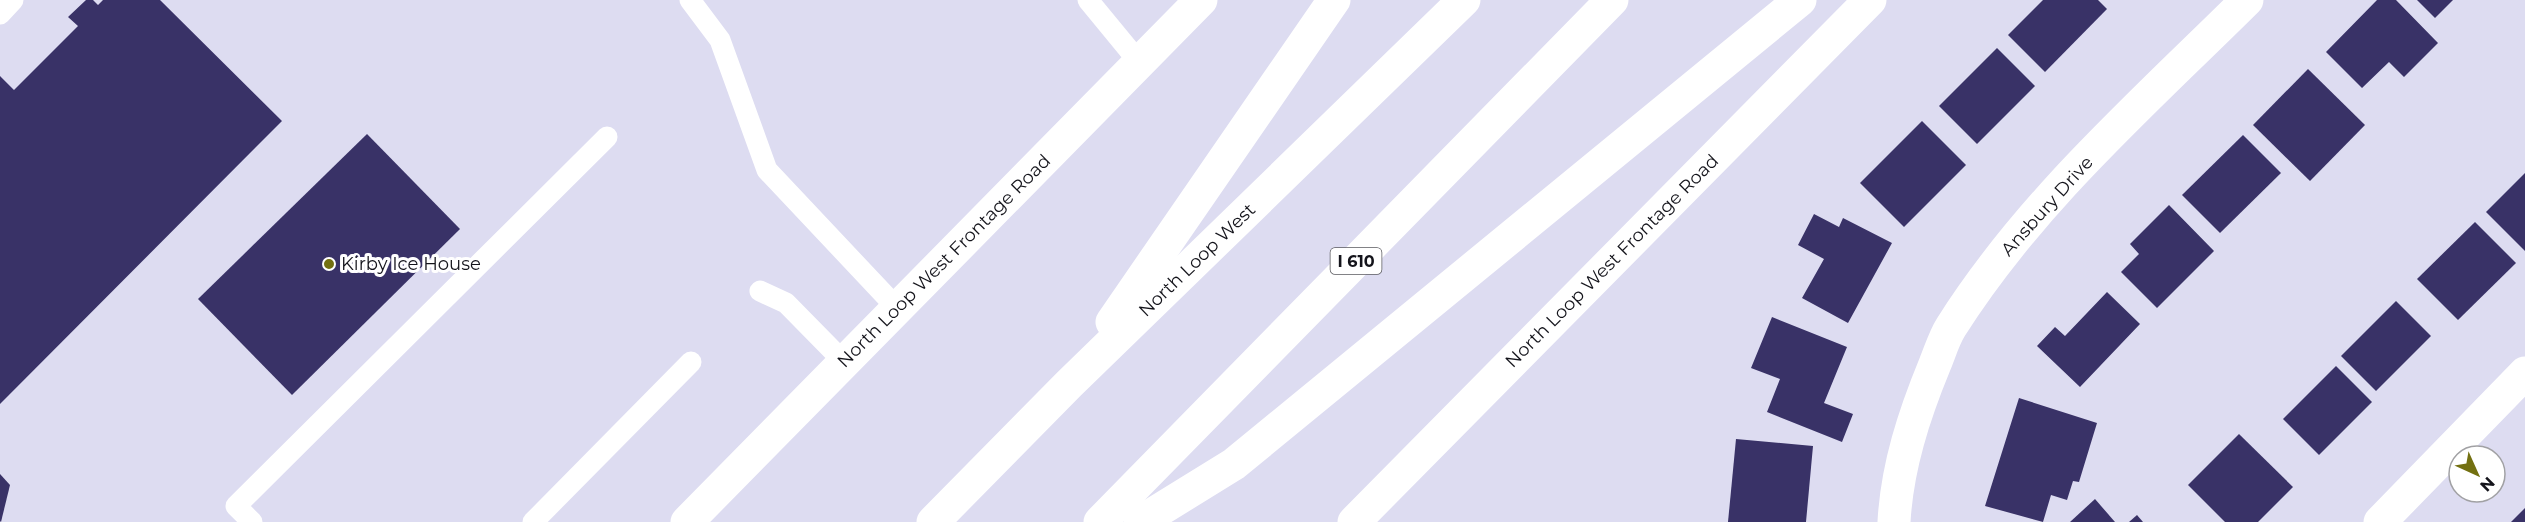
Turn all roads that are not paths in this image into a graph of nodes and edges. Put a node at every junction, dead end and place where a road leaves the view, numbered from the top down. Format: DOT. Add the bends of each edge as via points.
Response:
graph roads {
  1 [pos="14,0"];
  2 [pos="690,0"];
  3 [pos="1088,0"];
  4 [pos="1201,0"];
  5 [pos="1334,0"];
  6 [pos="1464,0"];
  7 [pos="1612,0"];
  8 [pos="1800,0"];
  9 [pos="1870,0"];
  10 [pos="2247,0"];
  11 [pos="0,14"];
  12 [pos="1139,62"];
  13 [pos="607,137"];
  14 [pos="760,291"];
  15 [pos="897,308"];
  16 [pos="691,362"];
  17 [pos="844,362"];
  18 [pos="2525,373"];
  19 [pos="1069,384"];
  20 [pos="252,522"];
  21 [pos="533,522"];
  22 [pos="687,522"];
  23 [pos="933,522"];
  24 [pos="1100,522"];
  25 [pos="1140,522"];
  26 [pos="1354,522"];
  27 [pos="1894,522"];
  28 [pos="2380,522"];
  1 -- 11 [label="lane"];
  2 -- 15 [label="lane" via="720,40 767,171"];
  3 -- 12 [label="lane"];
  4 -- 12 [label="main road, North Loop West Frontage Road"];
  5 -- 19 [label="main road"];
  6 -- 19 [label="main road, North Loop West"];
  7 -- 24 [label="main road, I 610"];
  8 -- 25 [label="main road" via="1234,464"];
  9 -- 26 [label="main road, North Loop West Frontage Road"];
  10 -- 27 [label="main road, Ansbury Drive" via="2017,235 1950,328 1909,436"];
  12 -- 15 [label="main road, North Loop West Frontage Road"];
  13 -- 20 [label="lane" via="236,506"];
  14 -- 17 [label="lane" via="786,303"];
  15 -- 17 [label="main road, North Loop West Frontage Road"];
  16 -- 21 [label="lane"];
  17 -- 22 [label="main road, North Loop West Frontage Road"];
  18 -- 28 [label="main road"];
  19 -- 23 [label="main road, North Loop West"];
}
